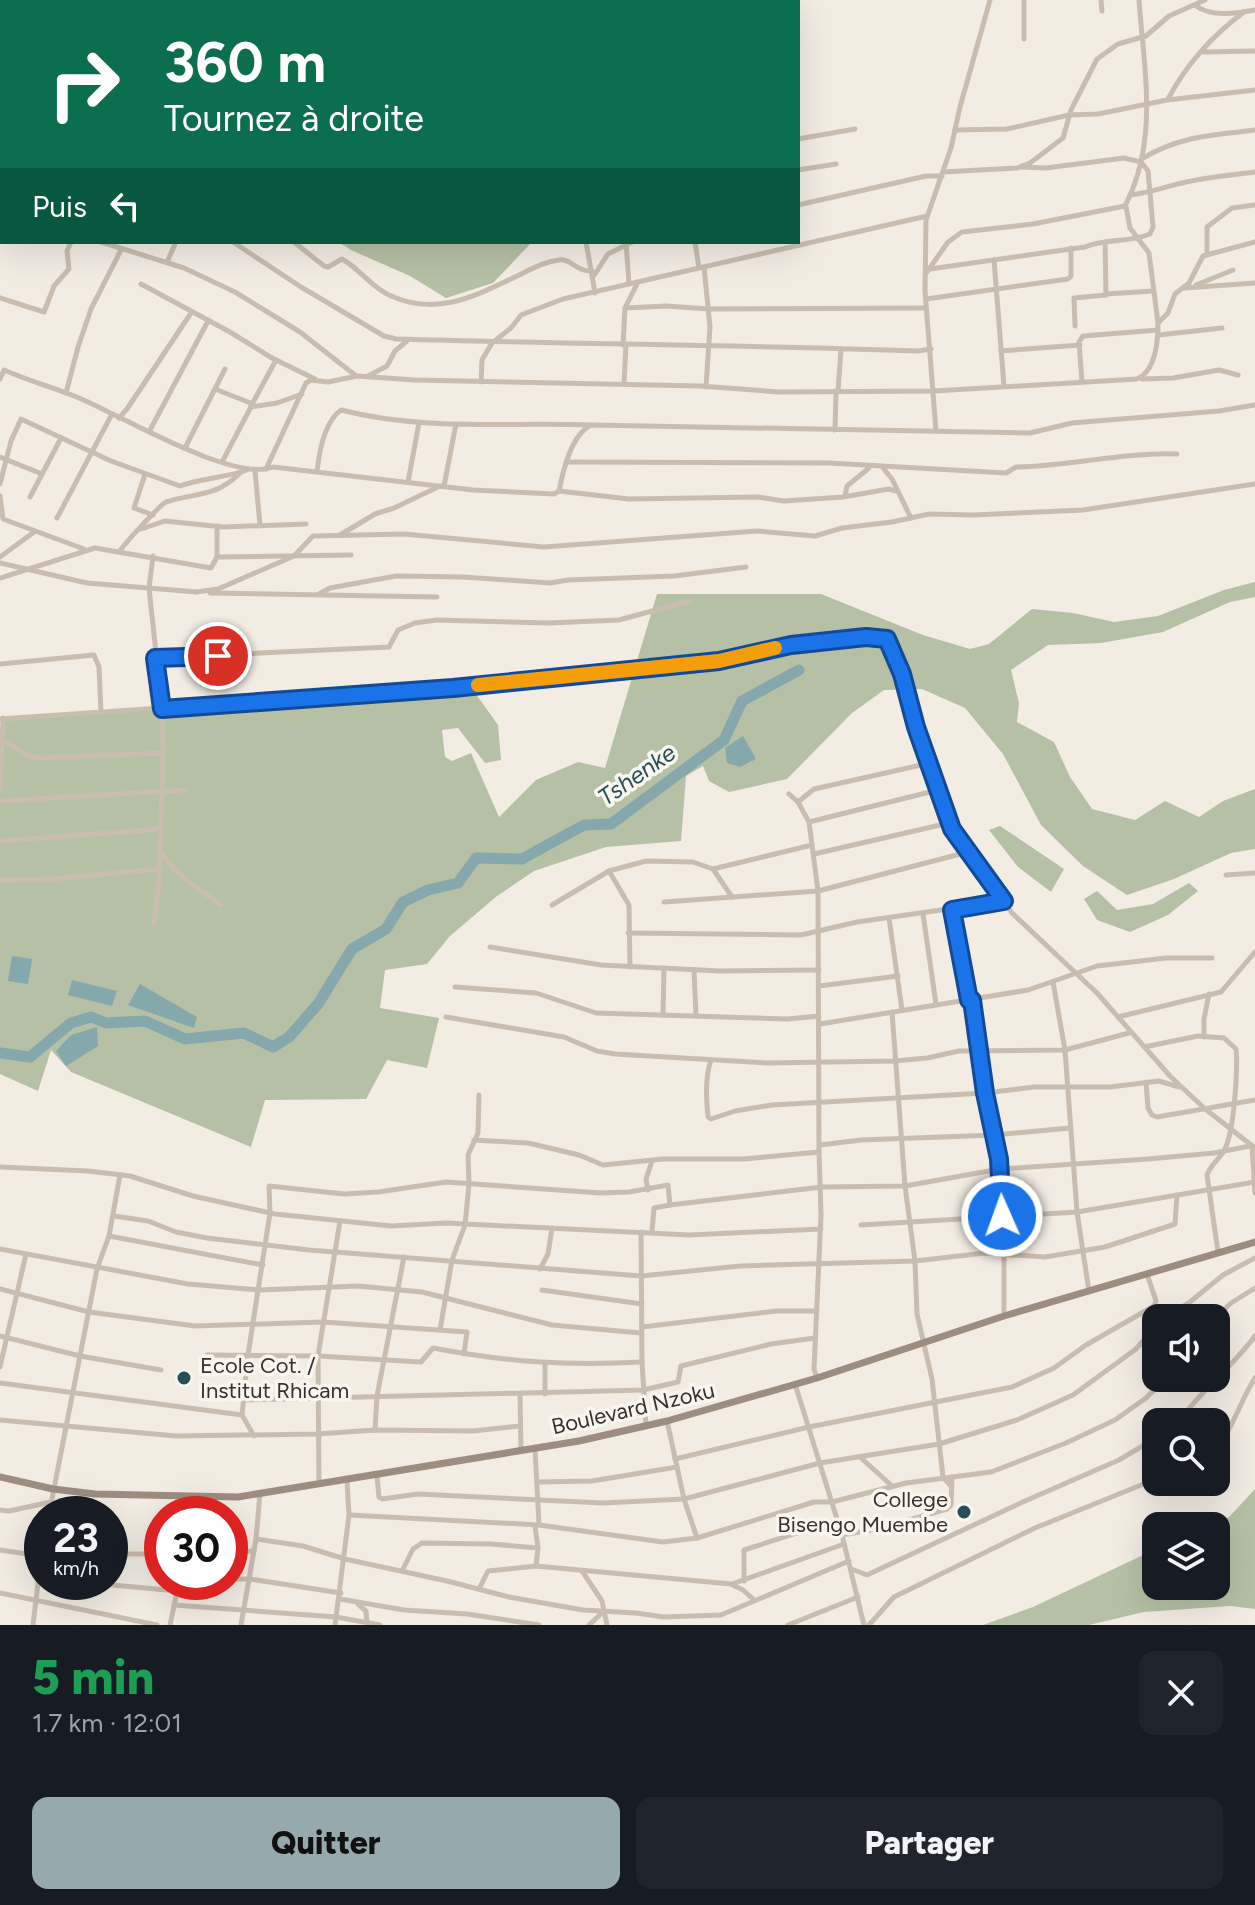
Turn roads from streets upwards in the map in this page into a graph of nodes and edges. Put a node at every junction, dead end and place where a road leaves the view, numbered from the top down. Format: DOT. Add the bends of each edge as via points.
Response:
graph roads {
  1 [pos="990,0"];
  2 [pos="1024,0"];
  3 [pos="1101,0"];
  4 [pos="1139,0"];
  5 [pos="1205,0"];
  6 [pos="1195,5"];
  7 [pos="1255,10"];
  8 [pos="1102,11"];
  9 [pos="1244,12"];
  10 [pos="1141,38"];
  11 [pos="1024,39"];
  12 [pos="1255,51"];
  13 [pos="1202,52"];
  14 [pos="1255,90"];
  15 [pos="1167,100"];
  16 [pos="1148,103"];
  17 [pos="1069,115"];
  18 [pos="855,129"];
  19 [pos="955,130"];
  20 [pos="1255,130"];
  21 [pos="800,139"];
  22 [pos="1142,160"];
  23 [pos="836,164"];
  24 [pos="1021,167"];
  25 [pos="800,170"];
  26 [pos="1255,172"];
  27 [pos="942,174"];
  28 [pos="1150,192"];
  29 [pos="1130,195"];
  30 [pos="800,205"];
  31 [pos="1255,205"];
  32 [pos="1125,206"];
  33 [pos="927,216"];
  34 [pos="1138,239"];
  35 [pos="1105,242"];
  36 [pos="1255,242"];
  37 [pos="70,244"];
  38 [pos="107,244"];
  39 [pos="175,244"];
  40 [pos="236,244"];
  41 [pos="296,244"];
  42 [pos="586,244"];
  43 [pos="626,244"];
  44 [pos="628,244"];
  45 [pos="695,244"];
  46 [pos="1071,248"];
  47 [pos="121,250"];
  48 [pos="1207,254"];
  49 [pos="994,260"];
  50 [pos="167,262"];
  51 [pos="701,267"];
  52 [pos="1233,270"];
  53 [pos="928,271"];
  54 [pos="592,274"];
  55 [pos="638,282"];
  56 [pos="1255,283"];
  57 [pos="141,284"];
  58 [pos="628,284"];
  59 [pos="1188,288"];
  60 [pos="996,290"];
  61 [pos="1153,291"];
  62 [pos="595,293"];
  63 [pos="1107,295"];
  64 [pos="1,299"];
  65 [pos="628,299"];
  66 [pos="926,299"];
  67 [pos="0,307"];
  68 [pos="625,308"];
  69 [pos="926,308"];
  70 [pos="709,309"];
  71 [pos="191,313"];
  72 [pos="208,321"];
  73 [pos="1075,326"];
  74 [pos="1222,328"];
  75 [pos="1158,329"];
  76 [pos="409,339"];
  77 [pos="492,343"];
  78 [pos="625,345"];
  79 [pos="1080,345"];
  80 [pos="708,347"];
  81 [pos="931,349"];
  82 [pos="841,350"];
  83 [pos="1001,351"];
  84 [pos="276,360"];
  85 [pos="4,368"];
  86 [pos="225,369"];
  87 [pos="1238,375"];
  88 [pos="357,376"];
  89 [pos="368,377"];
  90 [pos="0,379"];
  91 [pos="316,379"];
  92 [pos="1141,379"];
  93 [pos="481,382"];
  94 [pos="1082,382"];
  95 [pos="624,384"];
  96 [pos="1004,386"];
  97 [pos="706,387"];
  98 [pos="215,389"];
  99 [pos="837,391"];
  100 [pos="934,391"];
  101 [pos="66,393"];
  102 [pos="303,393"];
  103 [pos="252,405"];
  104 [pos="1255,405"];
  105 [pos="112,414"];
  106 [pos="119,418"];
  107 [pos="419,423"];
  108 [pos="456,424"];
  109 [pos="591,425"];
  110 [pos="835,430"];
  111 [pos="936,431"];
  112 [pos="149,432"];
  113 [pos="61,438"];
  114 [pos="185,448"];
  115 [pos="90,452"];
  116 [pos="1177,454"];
  117 [pos="3,458"];
  118 [pos="222,462"];
  119 [pos="567,462"];
  120 [pos="871,467"];
  121 [pos="883,468"];
  122 [pos="248,470"];
  123 [pos="266,470"];
  124 [pos="255,471"];
  125 [pos="317,472"];
  126 [pos="240,473"];
  127 [pos="42,474"];
  128 [pos="145,474"];
  129 [pos="408,482"];
  130 [pos="0,484"];
  131 [pos="1255,484"];
  132 [pos="442,486"];
  133 [pos="559,491"];
  134 [pos="896,491"];
  135 [pos="0,496"];
  136 [pos="845,496"];
  137 [pos="30,497"];
  138 [pos="153,515"];
  139 [pos="57,518"];
  140 [pos="911,518"];
  141 [pos="306,524"];
  142 [pos="260,525"];
  143 [pos="217,526"];
  144 [pos="141,529"];
  145 [pos="35,531"];
  146 [pos="339,535"];
  147 [pos="85,550"];
  148 [pos="120,551"];
  149 [pos="351,555"];
  150 [pos="153,556"];
  151 [pos="294,556"];
  152 [pos="217,557"];
  153 [pos="0,560"];
  154 [pos="746,567"];
  155 [pos="26,571"];
  156 [pos="0,578"];
  157 [pos="149,588"];
  158 [pos="196,592"];
  159 [pos="318,595"];
  160 [pos="437,597"];
  161 [pos="689,601"];
  162 [pos="155,658"];
  163 [pos="0,664"];
  164 [pos="162,709"];
  165 [pos="101,713"];
  166 [pos="2,718"];
  167 [pos="2,740"];
  168 [pos="163,753"];
  169 [pos="1,759"];
  170 [pos="930,763"];
  171 [pos="0,789"];
  172 [pos="163,790"];
  173 [pos="185,790"];
  174 [pos="938,790"];
  175 [pos="789,794"];
  176 [pos="0,801"];
  177 [pos="798,802"];
  178 [pos="809,822"];
  179 [pos="950,823"];
  180 [pos="161,829"];
  181 [pos="0,841"];
  182 [pos="813,845"];
  183 [pos="160,848"];
  184 [pos="968,852"];
  185 [pos="814,854"];
  186 [pos="159,869"];
  187 [pos="713,869"];
  188 [pos="609,871"];
  189 [pos="1255,873"];
  190 [pos="1226,875"];
  191 [pos="0,880"];
  192 [pos="818,891"];
  193 [pos="732,897"];
  194 [pos="1004,901"];
  195 [pos="664,902"];
  196 [pos="221,905"];
  197 [pos="552,905"];
  198 [pos="952,910"];
  199 [pos="923,914"];
  200 [pos="889,918"];
  201 [pos="154,924"];
  202 [pos="817,931"];
  203 [pos="628,933"];
  204 [pos="490,947"];
  205 [pos="1255,952"];
  206 [pos="1212,958"];
  207 [pos="630,967"];
  208 [pos="664,968"];
  209 [pos="694,969"];
  210 [pos="819,970"];
  211 [pos="1075,972"];
  212 [pos="898,976"];
  213 [pos="1053,982"];
  214 [pos="819,986"];
  215 [pos="455,987"];
  216 [pos="1209,994"];
  217 [pos="971,1000"];
  218 [pos="936,1004"];
  219 [pos="902,1010"];
  220 [pos="892,1012"];
  221 [pos="663,1015"];
  222 [pos="696,1016"];
  223 [pos="819,1016"];
  224 [pos="446,1017"];
  225 [pos="1118,1017"];
  226 [pos="820,1024"];
  227 [pos="1129,1033"];
  228 [pos="1204,1037"];
  229 [pos="1143,1048"];
  230 [pos="1065,1050"];
  231 [pos="981,1052"];
  232 [pos="711,1060"];
  233 [pos="894,1061"];
  234 [pos="820,1062"];
  235 [pos="1146,1082"];
  236 [pos="1067,1086"];
  237 [pos="1184,1088"];
  238 [pos="985,1093"];
  239 [pos="479,1095"];
  240 [pos="899,1098"];
  241 [pos="1255,1100"];
  242 [pos="820,1102"];
  243 [pos="1233,1102"];
  244 [pos="1204,1108"];
  245 [pos="1071,1128"];
  246 [pos="1230,1129"];
  247 [pos="995,1135"];
  248 [pos="902,1139"];
  249 [pos="474,1140"];
  250 [pos="1254,1146"];
  251 [pos="820,1149"];
  252 [pos="1224,1150"];
  253 [pos="652,1161"];
  254 [pos="1073,1166"];
  255 [pos="0,1167"];
  256 [pos="1000,1169"];
  257 [pos="121,1175"];
  258 [pos="1254,1182"];
  259 [pos="469,1184"];
  260 [pos="905,1186"];
  261 [pos="822,1187"];
  262 [pos="1209,1189"];
  263 [pos="648,1190"];
  264 [pos="1255,1193"];
  265 [pos="1177,1195"];
  266 [pos="670,1205"];
  267 [pos="1077,1212"];
  268 [pos="270,1213"];
  269 [pos="114,1216"];
  270 [pos="1002,1216"];
  271 [pos="340,1221"];
  272 [pos="911,1222"];
  273 [pos="465,1225"];
  274 [pos="861,1225"];
  275 [pos="552,1228"];
  276 [pos="821,1229"];
  277 [pos="641,1232"];
  278 [pos="652,1232"];
  279 [pos="109,1236"];
  280 [pos="1255,1242"];
  281 [pos="264,1244"];
  282 [pos="0,1249"];
  283 [pos="1082,1252"];
  284 [pos="1218,1252"];
  285 [pos="336,1253"];
  286 [pos="1004,1253"];
  287 [pos="26,1254"];
  288 [pos="404,1257"];
  289 [pos="1255,1258"];
  290 [pos="452,1260"];
  291 [pos="915,1261"];
  292 [pos="819,1263"];
  293 [pos="263,1265"];
  294 [pos="97,1269"];
  295 [pos="539,1270"];
  296 [pos="1147,1273"];
  297 [pos="641,1276"];
  298 [pos="330,1286"];
  299 [pos="0,1289"];
  300 [pos="1255,1289"];
  301 [pos="260,1290"];
  302 [pos="397,1290"];
  303 [pos="542,1290"];
  304 [pos="1089,1291"];
  305 [pos="16,1292"];
  306 [pos="444,1297"];
  307 [pos="642,1304"];
  308 [pos="1187,1304"];
  309 [pos="1230,1304"];
  310 [pos="817,1311"];
  311 [pos="89,1312"];
  312 [pos="1004,1316"];
  313 [pos="323,1322"];
  314 [pos="252,1325"];
  315 [pos="389,1327"];
  316 [pos="440,1330"];
  317 [pos="642,1330"];
  318 [pos="3,1336"];
  319 [pos="1255,1336"];
  320 [pos="815,1338"];
  321 [pos="1142,1342"];
  322 [pos="923,1345"];
  323 [pos="464,1354"];
  324 [pos="207,1355"];
  325 [pos="248,1355"];
  326 [pos="80,1356"];
  327 [pos="318,1356"];
  328 [pos="384,1360"];
  329 [pos="642,1362"];
  330 [pos="545,1363"];
  331 [pos="0,1367"];
  332 [pos="161,1370"];
  333 [pos="817,1378"];
  334 [pos="1255,1378"];
  335 [pos="0,1383"];
  336 [pos="795,1384"];
  337 [pos="643,1390"];
  338 [pos="1150,1392"];
  339 [pos="73,1393"];
  340 [pos="520,1394"];
  341 [pos="545,1394"];
  342 [pos="377,1396"];
  343 [pos="319,1399"];
  344 [pos="244,1400"];
  345 [pos="934,1402"];
  346 [pos="1189,1408"];
  347 [pos="242,1415"];
  348 [pos="0,1420"];
  349 [pos="667,1421"];
  350 [pos="66,1426"];
  351 [pos="520,1426"];
  352 [pos="646,1426"];
  353 [pos="809,1427"];
  354 [pos="1230,1428"];
  355 [pos="375,1430"];
  356 [pos="317,1434"];
  357 [pos="254,1436"];
  358 [pos="939,1444"];
  359 [pos="1142,1446"];
  360 [pos="535,1449"];
  361 [pos="521,1451"];
  362 [pos="859,1456"];
  363 [pos="675,1459"];
  364 [pos="820,1463"];
  365 [pos="677,1467"];
  366 [pos="377,1476"];
  367 [pos="0,1477"];
  368 [pos="943,1477"];
  369 [pos="952,1477"];
  370 [pos="347,1481"];
  371 [pos="538,1482"];
  372 [pos="319,1485"];
  373 [pos="1142,1485"];
  374 [pos="892,1486"];
  375 [pos="951,1486"];
  376 [pos="53,1489"];
  377 [pos="260,1493"];
  378 [pos="52,1496"];
  379 [pos="144,1496"];
  380 [pos="244,1496"];
  381 [pos="684,1499"];
  382 [pos="537,1500"];
  383 [pos="832,1502"];
  384 [pos="24,1508"];
  385 [pos="0,1510"];
  386 [pos="349,1515"];
  387 [pos="837,1520"];
  388 [pos="537,1526"];
  389 [pos="842,1535"];
  390 [pos="697,1538"];
  391 [pos="256,1539"];
  392 [pos="844,1544"];
  393 [pos="538,1548"];
  394 [pos="0,1550"];
  395 [pos="248,1551"];
  396 [pos="254,1551"];
  397 [pos="24,1552"];
  398 [pos="345,1559"];
  399 [pos="849,1561"];
  400 [pos="536,1566"];
  401 [pos="851,1569"];
  402 [pos="581,1570"];
  403 [pos="402,1571"];
  404 [pos="250,1579"];
  405 [pos="744,1581"];
  406 [pos="731,1584"];
  407 [pos="479,1589"];
  408 [pos="0,1593"];
  409 [pos="340,1596"];
  410 [pos="858,1597"];
  411 [pos="175,1600"];
  412 [pos="754,1600"];
  413 [pos="37,1601"];
  414 [pos="353,1602"];
  415 [pos="174,1605"];
  416 [pos="244,1609"];
  417 [pos="604,1612"];
  418 [pos="336,1617"];
  419 [pos="367,1623"];
  420 [pos="33,1625"];
  421 [pos="157,1625"];
  422 [pos="170,1625"];
  423 [pos="241,1625"];
  424 [pos="335,1625"];
  425 [pos="380,1625"];
  426 [pos="539,1625"];
  427 [pos="589,1625"];
  428 [pos="607,1625"];
  429 [pos="788,1625"];
  430 [pos="866,1625"];
  1 -- 19 [label="street"];
  2 -- 11 [label="street"];
  3 -- 8 [label="street"];
  4 -- 10 [label="street"];
  5 -- 6 [label="street"];
  6 -- 9 [label="street" via="1210,13"];
  6 -- 10 [label="street" via="1169,16"];
  7 -- 9 [label="street"];
  9 -- 13 [label="street"];
  10 -- 16 [label="street"];
  10 -- 17 [label="street" via="1118,44 1096,60"];
  12 -- 13 [label="street"];
  13 -- 15 [label="street" via="1186,67"];
  14 -- 15 [label="street"];
  15 -- 16 [label="street"];
  16 -- 17 [label="street"];
  16 -- 22 [label="street"];
  17 -- 19 [label="street" via="1007,129"];
  17 -- 24 [label="street" via="1061,140"];
  18 -- 21 [label="street"];
  19 -- 27 [label="street"];
  20 -- 22 [label="street" via="1174,142"];
  22 -- 24 [label="street"];
  22 -- 28 [label="street"];
  22 -- 29 [label="street"];
  23 -- 25 [label="street"];
  24 -- 27 [label="street"];
  26 -- 28 [label="street"];
  27 -- 30 [label="street"];
  27 -- 33 [label="street"];
  28 -- 29 [label="street"];
  28 -- 34 [label="street" via="1153,227"];
  29 -- 32 [label="street"];
  31 -- 48 [label="street" via="1232,208 1206,228"];
  32 -- 34 [label="street"];
  32 -- 53 [label="street" via="962,232"];
  33 -- 51 [label="street"];
  33 -- 53 [label="street"];
  34 -- 35 [label="street"];
  34 -- 61 [label="street" via="1149,253"];
  35 -- 46 [label="street"];
  35 -- 63 [label="street"];
  36 -- 48 [label="street"];
  37 -- 64 [label="street" via="69,269 54,286 44,312"];
  38 -- 47 [label="street"];
  39 -- 50 [label="street"];
  40 -- 76 [label="street" via="384,336"];
  41 -- 54 [label="street" via="324,266 342,259 390,296 422,305 469,299 558,260"];
  42 -- 54 [label="street"];
  43 -- 54 [label="street" via="608,254"];
  44 -- 58 [label="street"];
  45 -- 51 [label="street"];
  46 -- 49 [label="street"];
  46 -- 60 [label="street" via="1068,279"];
  47 -- 50 [label="street"];
  47 -- 101 [label="street" via="91,309"];
  48 -- 59 [label="street"];
  49 -- 53 [label="street"];
  49 -- 60 [label="street"];
  50 -- 88 [label="street" via="203,275 276,317"];
  51 -- 55 [label="street"];
  51 -- 70 [label="street"];
  52 -- 59 [label="street"];
  53 -- 66 [label="street"];
  54 -- 62 [label="street"];
  55 -- 58 [label="street"];
  55 -- 65 [label="street"];
  56 -- 59 [label="street"];
  57 -- 71 [label="street"];
  58 -- 62 [label="street"];
  58 -- 65 [label="street"];
  59 -- 75 [label="street" via="1175,294"];
  60 -- 66 [label="street"];
  60 -- 83 [label="street"];
  61 -- 63 [label="street"];
  61 -- 75 [label="street"];
  62 -- 77 [label="street" via="521,315"];
  63 -- 73 [label="street" via="1074,298"];
  64 -- 67 [label="street"];
  65 -- 68 [label="street"];
  66 -- 69 [label="street"];
  68 -- 70 [label="street"];
  68 -- 78 [label="street"];
  69 -- 70 [label="street"];
  69 -- 81 [label="street"];
  70 -- 80 [label="street"];
  71 -- 72 [label="street"];
  71 -- 106 [label="street"];
  72 -- 84 [label="street"];
  72 -- 112 [label="street"];
  74 -- 75 [label="street"];
  75 -- 79 [label="street" via="1086,335"];
  75 -- 92 [label="street" via="1153,358"];
  76 -- 77 [label="street"];
  76 -- 89 [label="street" via="387,366"];
  77 -- 78 [label="street"];
  77 -- 93 [label="street" via="482,360"];
  78 -- 80 [label="street"];
  78 -- 95 [label="street"];
  79 -- 83 [label="street"];
  79 -- 94 [label="street"];
  80 -- 82 [label="street"];
  80 -- 97 [label="street"];
  81 -- 82 [label="street"];
  81 -- 100 [label="street"];
  82 -- 99 [label="street"];
  83 -- 96 [label="street"];
  84 -- 91 [label="street"];
  84 -- 103 [label="street"];
  85 -- 90 [label="street"];
  85 -- 101 [label="street"];
  86 -- 98 [label="street"];
  87 -- 92 [label="street" via="1219,370"];
  88 -- 89 [label="street"];
  88 -- 91 [label="street"];
  89 -- 93 [label="street"];
  91 -- 102 [label="street" via="307,382"];
  92 -- 94 [label="street"];
  93 -- 95 [label="street"];
  94 -- 96 [label="street"];
  95 -- 97 [label="street"];
  96 -- 100 [label="street"];
  97 -- 99 [label="street"];
  98 -- 103 [label="street"];
  98 -- 114 [label="street"];
  99 -- 100 [label="street"];
  99 -- 110 [label="street"];
  100 -- 111 [label="street"];
  101 -- 105 [label="street"];
  102 -- 103 [label="street"];
  102 -- 123 [label="street"];
  103 -- 118 [label="street"];
  104 -- 111 [label="street" via="1072,423 1038,432"];
  105 -- 106 [label="street"];
  105 -- 115 [label="street"];
  106 -- 112 [label="street"];
  107 -- 108 [label="street"];
  107 -- 125 [label="street" via="339,411 323,441"];
  107 -- 129 [label="street"];
  108 -- 109 [label="street"];
  108 -- 132 [label="street"];
  109 -- 110 [label="street"];
  109 -- 119 [label="street" via="581,433"];
  110 -- 111 [label="street"];
  112 -- 114 [label="street"];
  113 -- 115 [label="street"];
  113 -- 117 [label="street" via="21,419"];
  113 -- 127 [label="street"];
  114 -- 118 [label="street"];
  115 -- 128 [label="street"];
  115 -- 139 [label="street"];
  116 -- 121 [label="street" via="1016,467 1006,473"];
  117 -- 127 [label="street"];
  117 -- 130 [label="street"];
  118 -- 122 [label="street"];
  119 -- 120 [label="street"];
  119 -- 133 [label="street"];
  120 -- 121 [label="street"];
  120 -- 136 [label="street" via="847,486"];
  121 -- 134 [label="street"];
  122 -- 124 [label="street"];
  122 -- 126 [label="street"];
  123 -- 124 [label="street"];
  123 -- 125 [label="street"];
  124 -- 142 [label="street"];
  125 -- 129 [label="street"];
  126 -- 128 [label="street" via="180,486"];
  126 -- 138 [label="street" via="215,492 166,502"];
  127 -- 137 [label="street"];
  128 -- 138 [label="street" via="134,508"];
  129 -- 132 [label="street"];
  131 -- 140 [label="street" via="1083,510"];
  132 -- 133 [label="street"];
  132 -- 146 [label="street"];
  133 -- 136 [label="street" via="629,499 784,501"];
  134 -- 136 [label="street"];
  134 -- 140 [label="street"];
  135 -- 145 [label="street" via="3,519"];
  138 -- 144 [label="street"];
  140 -- 146 [label="street" via="815,536 757,531 544,547 404,534"];
  141 -- 142 [label="street"];
  142 -- 143 [label="street"];
  143 -- 144 [label="street" via="165,521"];
  143 -- 152 [label="street"];
  144 -- 148 [label="street"];
  145 -- 147 [label="street"];
  145 -- 153 [label="street"];
  146 -- 151 [label="street" via="313,536"];
  147 -- 148 [label="street"];
  147 -- 155 [label="street"];
  148 -- 150 [label="street"];
  149 -- 151 [label="street"];
  150 -- 152 [label="street" via="211,568"];
  150 -- 157 [label="street"];
  151 -- 152 [label="street"];
  151 -- 158 [label="street" via="218,589"];
  153 -- 155 [label="street"];
  154 -- 159 [label="street" via="550,583 396,576"];
  155 -- 156 [label="street"];
  155 -- 157 [label="street"];
  157 -- 158 [label="street"];
  157 -- 162 [label="street"];
  158 -- 159 [label="street"];
  159 -- 160 [label="street"];
  161 -- 162 [label="street" via="619,620 415,623 398,630 389,647"];
  162 -- 164 [label="street"];
  163 -- 165 [label="street" via="94,655"];
  164 -- 165 [label="street"];
  164 -- 168 [label="street"];
  164 -- 170 [label="street" via="453,688 719,661 791,645 866,637 887,639"];
  165 -- 166 [label="street"];
  166 -- 167 [label="street"];
  167 -- 168 [label="street" via="40,758"];
  167 -- 169 [label="street"];
  168 -- 172 [label="street"];
  169 -- 171 [label="street"];
  170 -- 174 [label="street"];
  170 -- 177 [label="street" via="814,789"];
  172 -- 173 [label="street"];
  172 -- 176 [label="street"];
  172 -- 180 [label="street"];
  174 -- 178 [label="street"];
  174 -- 179 [label="street"];
  175 -- 177 [label="street"];
  177 -- 178 [label="street"];
  178 -- 182 [label="street"];
  179 -- 184 [label="street"];
  179 -- 185 [label="street"];
  180 -- 181 [label="street"];
  180 -- 183 [label="street"];
  182 -- 185 [label="street"];
  182 -- 187 [label="street"];
  183 -- 186 [label="street"];
  183 -- 196 [label="street" via="168,863"];
  184 -- 192 [label="street"];
  184 -- 194 [label="street"];
  185 -- 192 [label="street"];
  186 -- 191 [label="street"];
  186 -- 201 [label="street"];
  187 -- 188 [label="street" via="664,860"];
  187 -- 193 [label="street"];
  188 -- 197 [label="street"];
  188 -- 203 [label="street" via="629,905"];
  189 -- 190 [label="street"];
  192 -- 193 [label="street"];
  192 -- 202 [label="street"];
  193 -- 195 [label="street"];
  194 -- 198 [label="street"];
  194 -- 211 [label="street"];
  198 -- 199 [label="street"];
  198 -- 217 [label="street"];
  199 -- 200 [label="street"];
  199 -- 218 [label="street"];
  200 -- 202 [label="street"];
  200 -- 212 [label="street"];
  202 -- 203 [label="street"];
  202 -- 210 [label="street"];
  203 -- 207 [label="street"];
  204 -- 207 [label="street"];
  205 -- 216 [label="street" via="1221,992"];
  206 -- 211 [label="street" via="1166,958"];
  207 -- 208 [label="street"];
  208 -- 209 [label="street"];
  208 -- 221 [label="street"];
  209 -- 210 [label="street"];
  209 -- 222 [label="street"];
  210 -- 214 [label="street"];
  211 -- 213 [label="street"];
  211 -- 225 [label="street"];
  212 -- 214 [label="street"];
  212 -- 219 [label="street"];
  213 -- 217 [label="street"];
  213 -- 230 [label="street"];
  214 -- 223 [label="street"];
  215 -- 221 [label="street" via="536,993 596,1013"];
  216 -- 225 [label="street"];
  216 -- 228 [label="street"];
  217 -- 218 [label="street"];
  217 -- 231 [label="street"];
  218 -- 219 [label="street"];
  219 -- 220 [label="street"];
  220 -- 226 [label="street"];
  220 -- 233 [label="street"];
  221 -- 222 [label="street"];
  222 -- 223 [label="street"];
  223 -- 226 [label="street"];
  224 -- 232 [label="street" via="564,1037 615,1054"];
  225 -- 227 [label="street"];
  226 -- 234 [label="street"];
  227 -- 229 [label="street"];
  227 -- 230 [label="street"];
  228 -- 229 [label="street"];
  228 -- 243 [label="street" via="1224,1038 1236,1049"];
  229 -- 237 [label="street"];
  230 -- 231 [label="street"];
  230 -- 236 [label="street"];
  231 -- 233 [label="street"];
  231 -- 238 [label="street"];
  232 -- 234 [label="street"];
  232 -- 242 [label="street" via="710,1119 772,1105"];
  233 -- 234 [label="street"];
  233 -- 240 [label="street"];
  234 -- 242 [label="street"];
  235 -- 236 [label="street"];
  235 -- 237 [label="street"];
  235 -- 244 [label="street" via="1152,1115"];
  236 -- 238 [label="street"];
  236 -- 245 [label="street"];
  237 -- 244 [label="street"];
  238 -- 240 [label="street"];
  238 -- 247 [label="street"];
  239 -- 249 [label="street"];
  240 -- 242 [label="street"];
  240 -- 248 [label="street"];
  241 -- 243 [label="street"];
  242 -- 251 [label="street"];
  243 -- 244 [label="street"];
  243 -- 246 [label="street"];
  244 -- 246 [label="street"];
  245 -- 247 [label="street"];
  245 -- 254 [label="street"];
  246 -- 250 [label="street"];
  246 -- 252 [label="street"];
  247 -- 248 [label="street"];
  247 -- 256 [label="street"];
  248 -- 251 [label="street" via="838,1142"];
  248 -- 260 [label="street"];
  249 -- 253 [label="street" via="528,1143 603,1165"];
  249 -- 259 [label="street" via="468,1155"];
  250 -- 252 [label="street"];
  250 -- 258 [label="street"];
  251 -- 253 [label="street" via="744,1159"];
  251 -- 261 [label="street"];
  252 -- 254 [label="street"];
  252 -- 262 [label="street" via="1208,1171"];
  253 -- 263 [label="street"];
  254 -- 256 [label="street"];
  254 -- 267 [label="street"];
  255 -- 257 [label="street"];
  256 -- 260 [label="street"];
  256 -- 270 [label="street"];
  257 -- 268 [label="street"];
  257 -- 269 [label="street"];
  258 -- 262 [label="street"];
  258 -- 264 [label="street"];
  259 -- 263 [label="street" via="601,1193"];
  259 -- 268 [label="street" via="344,1194 269,1186"];
  259 -- 273 [label="street"];
  260 -- 261 [label="street"];
  260 -- 272 [label="street"];
  261 -- 266 [label="street"];
  261 -- 276 [label="street"];
  262 -- 265 [label="street"];
  262 -- 284 [label="street"];
  263 -- 266 [label="street" via="668,1185"];
  265 -- 267 [label="street"];
  265 -- 283 [label="street" via="1175,1224"];
  266 -- 278 [label="street" via="654,1208"];
  267 -- 270 [label="street"];
  267 -- 283 [label="street"];
  268 -- 271 [label="street"];
  268 -- 281 [label="street"];
  269 -- 279 [label="street"];
  269 -- 281 [label="street" via="192,1235"];
  270 -- 272 [label="street"];
  270 -- 286 [label="street"];
  271 -- 273 [label="street"];
  271 -- 285 [label="street"];
  272 -- 274 [label="street"];
  272 -- 291 [label="street"];
  273 -- 275 [label="street"];
  273 -- 290 [label="street"];
  275 -- 277 [label="street"];
  275 -- 295 [label="street"];
  276 -- 278 [label="street" via="714,1235"];
  276 -- 292 [label="street"];
  277 -- 278 [label="street"];
  277 -- 297 [label="street"];
  279 -- 293 [label="street"];
  279 -- 294 [label="street"];
  280 -- 284 [label="street, Boulevard Nzoku"];
  281 -- 285 [label="street"];
  281 -- 293 [label="street"];
  282 -- 287 [label="street"];
  283 -- 286 [label="street" via="1045,1257"];
  283 -- 304 [label="street"];
  284 -- 296 [label="street, Boulevard Nzoku"];
  285 -- 288 [label="street"];
  285 -- 298 [label="street"];
  286 -- 291 [label="street"];
  286 -- 312 [label="street"];
  287 -- 294 [label="street"];
  287 -- 305 [label="street"];
  288 -- 290 [label="street"];
  288 -- 302 [label="street"];
  289 -- 308 [label="street"];
  290 -- 295 [label="street"];
  290 -- 306 [label="street"];
  291 -- 292 [label="street"];
  291 -- 322 [label="street"];
  292 -- 297 [label="street"];
  292 -- 310 [label="street"];
  293 -- 301 [label="street"];
  294 -- 301 [label="street"];
  294 -- 311 [label="street"];
  295 -- 297 [label="street"];
  296 -- 304 [label="street, Boulevard Nzoku"];
  296 -- 345 [label="street" via="1154,1306 1060,1365 1012,1387"];
  297 -- 307 [label="street"];
  298 -- 301 [label="street"];
  298 -- 302 [label="street"];
  298 -- 313 [label="street"];
  299 -- 305 [label="street"];
  300 -- 309 [label="street"];
  301 -- 314 [label="street"];
  302 -- 306 [label="street"];
  302 -- 315 [label="street"];
  303 -- 307 [label="street"];
  304 -- 312 [label="street, Boulevard Nzoku"];
  305 -- 311 [label="street"];
  305 -- 318 [label="street"];
  306 -- 316 [label="street"];
  306 -- 317 [label="street" via="552,1325"];
  307 -- 317 [label="street"];
  310 -- 317 [label="street" via="776,1311"];
  310 -- 320 [label="street"];
  311 -- 314 [label="street" via="195,1326"];
  311 -- 326 [label="street"];
  312 -- 322 [label="street, Boulevard Nzoku"];
  313 -- 314 [label="street"];
  313 -- 315 [label="street"];
  313 -- 327 [label="street"];
  314 -- 325 [label="street"];
  315 -- 316 [label="street"];
  315 -- 328 [label="street"];
  316 -- 323 [label="street" via="467,1333"];
  317 -- 329 [label="street"];
  318 -- 326 [label="street"];
  318 -- 331 [label="street"];
  319 -- 346 [label="street"];
  320 -- 333 [label="street"];
  320 -- 337 [label="street" via="681,1366 678,1382"];
  321 -- 358 [label="street" via="1073,1395 1017,1420"];
  322 -- 333 [label="street, Boulevard Nzoku"];
  322 -- 345 [label="street"];
  323 -- 328 [label="street" via="433,1348 421,1362"];
  323 -- 330 [label="street"];
  324 -- 325 [label="street"];
  325 -- 327 [label="street"];
  325 -- 344 [label="street"];
  326 -- 332 [label="street"];
  326 -- 339 [label="street"];
  327 -- 328 [label="street"];
  327 -- 343 [label="street"];
  328 -- 342 [label="street"];
  329 -- 330 [label="street"];
  329 -- 337 [label="street"];
  330 -- 341 [label="street"];
  333 -- 336 [label="street, Boulevard Nzoku"];
  334 -- 354 [label="street"];
  335 -- 339 [label="street"];
  336 -- 349 [label="street, Boulevard Nzoku"];
  336 -- 353 [label="street"];
  337 -- 341 [label="street"];
  337 -- 352 [label="street"];
  338 -- 369 [label="street" via="1125,1414 1066,1443 991,1472"];
  339 -- 347 [label="street"];
  339 -- 350 [label="street"];
  340 -- 341 [label="street"];
  340 -- 342 [label="street"];
  340 -- 351 [label="street"];
  342 -- 343 [label="street"];
  342 -- 355 [label="street"];
  343 -- 344 [label="street"];
  343 -- 356 [label="street"];
  344 -- 347 [label="street"];
  345 -- 353 [label="street"];
  345 -- 358 [label="street"];
  347 -- 357 [label="street"];
  348 -- 350 [label="street"];
  349 -- 352 [label="street, Boulevard Nzoku"];
  349 -- 363 [label="street"];
  350 -- 357 [label="street" via="176,1436"];
  350 -- 376 [label="street"];
  351 -- 355 [label="street"];
  351 -- 361 [label="street"];
  352 -- 360 [label="street, Boulevard Nzoku"];
  353 -- 363 [label="street"];
  353 -- 364 [label="street"];
  355 -- 356 [label="street"];
  356 -- 357 [label="street"];
  356 -- 372 [label="street"];
  358 -- 362 [label="street"];
  358 -- 368 [label="street"];
  359 -- 401 [label="street" via="867,1575"];
  360 -- 361 [label="street, Boulevard Nzoku"];
  360 -- 371 [label="street"];
  361 -- 366 [label="street, Boulevard Nzoku"];
  362 -- 364 [label="street"];
  362 -- 374 [label="street"];
  363 -- 365 [label="street"];
  364 -- 381 [label="street"];
  364 -- 383 [label="street"];
  365 -- 371 [label="street" via="592,1481"];
  365 -- 381 [label="street"];
  366 -- 370 [label="street, Boulevard Nzoku"];
  366 -- 382 [label="street" via="382,1499 418,1494"];
  367 -- 376 [label="street, Boulevard Nzoku"];
  368 -- 369 [label="street"];
  368 -- 374 [label="street"];
  368 -- 375 [label="street"];
  369 -- 375 [label="street"];
  370 -- 372 [label="street, Boulevard Nzoku"];
  370 -- 386 [label="street"];
  371 -- 382 [label="street"];
  372 -- 377 [label="street, Boulevard Nzoku"];
  373 -- 430 [label="street" via="1035,1528 894,1597"];
  374 -- 383 [label="street"];
  375 -- 389 [label="street" via="947,1509"];
  376 -- 378 [label="street"];
  376 -- 379 [label="street, Boulevard Nzoku"];
  377 -- 380 [label="street, Boulevard Nzoku"];
  377 -- 391 [label="street"];
  381 -- 382 [label="street"];
  381 -- 390 [label="street"];
  382 -- 388 [label="street"];
  383 -- 387 [label="street"];
  383 -- 390 [label="street" via="814,1502"];
  384 -- 385 [label="street"];
  386 -- 388 [label="street"];
  386 -- 398 [label="street"];
  387 -- 389 [label="street"];
  387 -- 405 [label="street" via="744,1550"];
  388 -- 390 [label="street" via="663,1542"];
  388 -- 393 [label="street"];
  389 -- 392 [label="street"];
  391 -- 396 [label="street"];
  391 -- 398 [label="street"];
  392 -- 399 [label="street"];
  392 -- 405 [label="street"];
  393 -- 400 [label="street"];
  393 -- 403 [label="street" via="422,1543"];
  394 -- 397 [label="street"];
  395 -- 396 [label="street"];
  396 -- 404 [label="street"];
  398 -- 403 [label="street"];
  398 -- 409 [label="street"];
  399 -- 401 [label="street"];
  399 -- 412 [label="street"];
  400 -- 402 [label="street"];
  400 -- 407 [label="street" via="490,1570"];
  401 -- 410 [label="street"];
  402 -- 406 [label="street"];
  402 -- 417 [label="street"];
  403 -- 407 [label="street"];
  404 -- 409 [label="street"];
  404 -- 416 [label="street"];
  405 -- 406 [label="street"];
  406 -- 412 [label="street"];
  407 -- 417 [label="street"];
  408 -- 413 [label="street"];
  409 -- 414 [label="street"];
  409 -- 418 [label="street"];
  410 -- 429 [label="street"];
  410 -- 430 [label="street"];
  411 -- 415 [label="street"];
  412 -- 417 [label="street" via="721,1615"];
  413 -- 420 [label="street"];
  413 -- 421 [label="street"];
  414 -- 419 [label="street" via="366,1611"];
  414 -- 426 [label="street"];
  415 -- 416 [label="street"];
  415 -- 422 [label="street"];
  416 -- 418 [label="street"];
  416 -- 423 [label="street"];
  417 -- 427 [label="street"];
  417 -- 428 [label="street"];
  418 -- 419 [label="street"];
  418 -- 424 [label="street"];
  419 -- 425 [label="street"];
}
